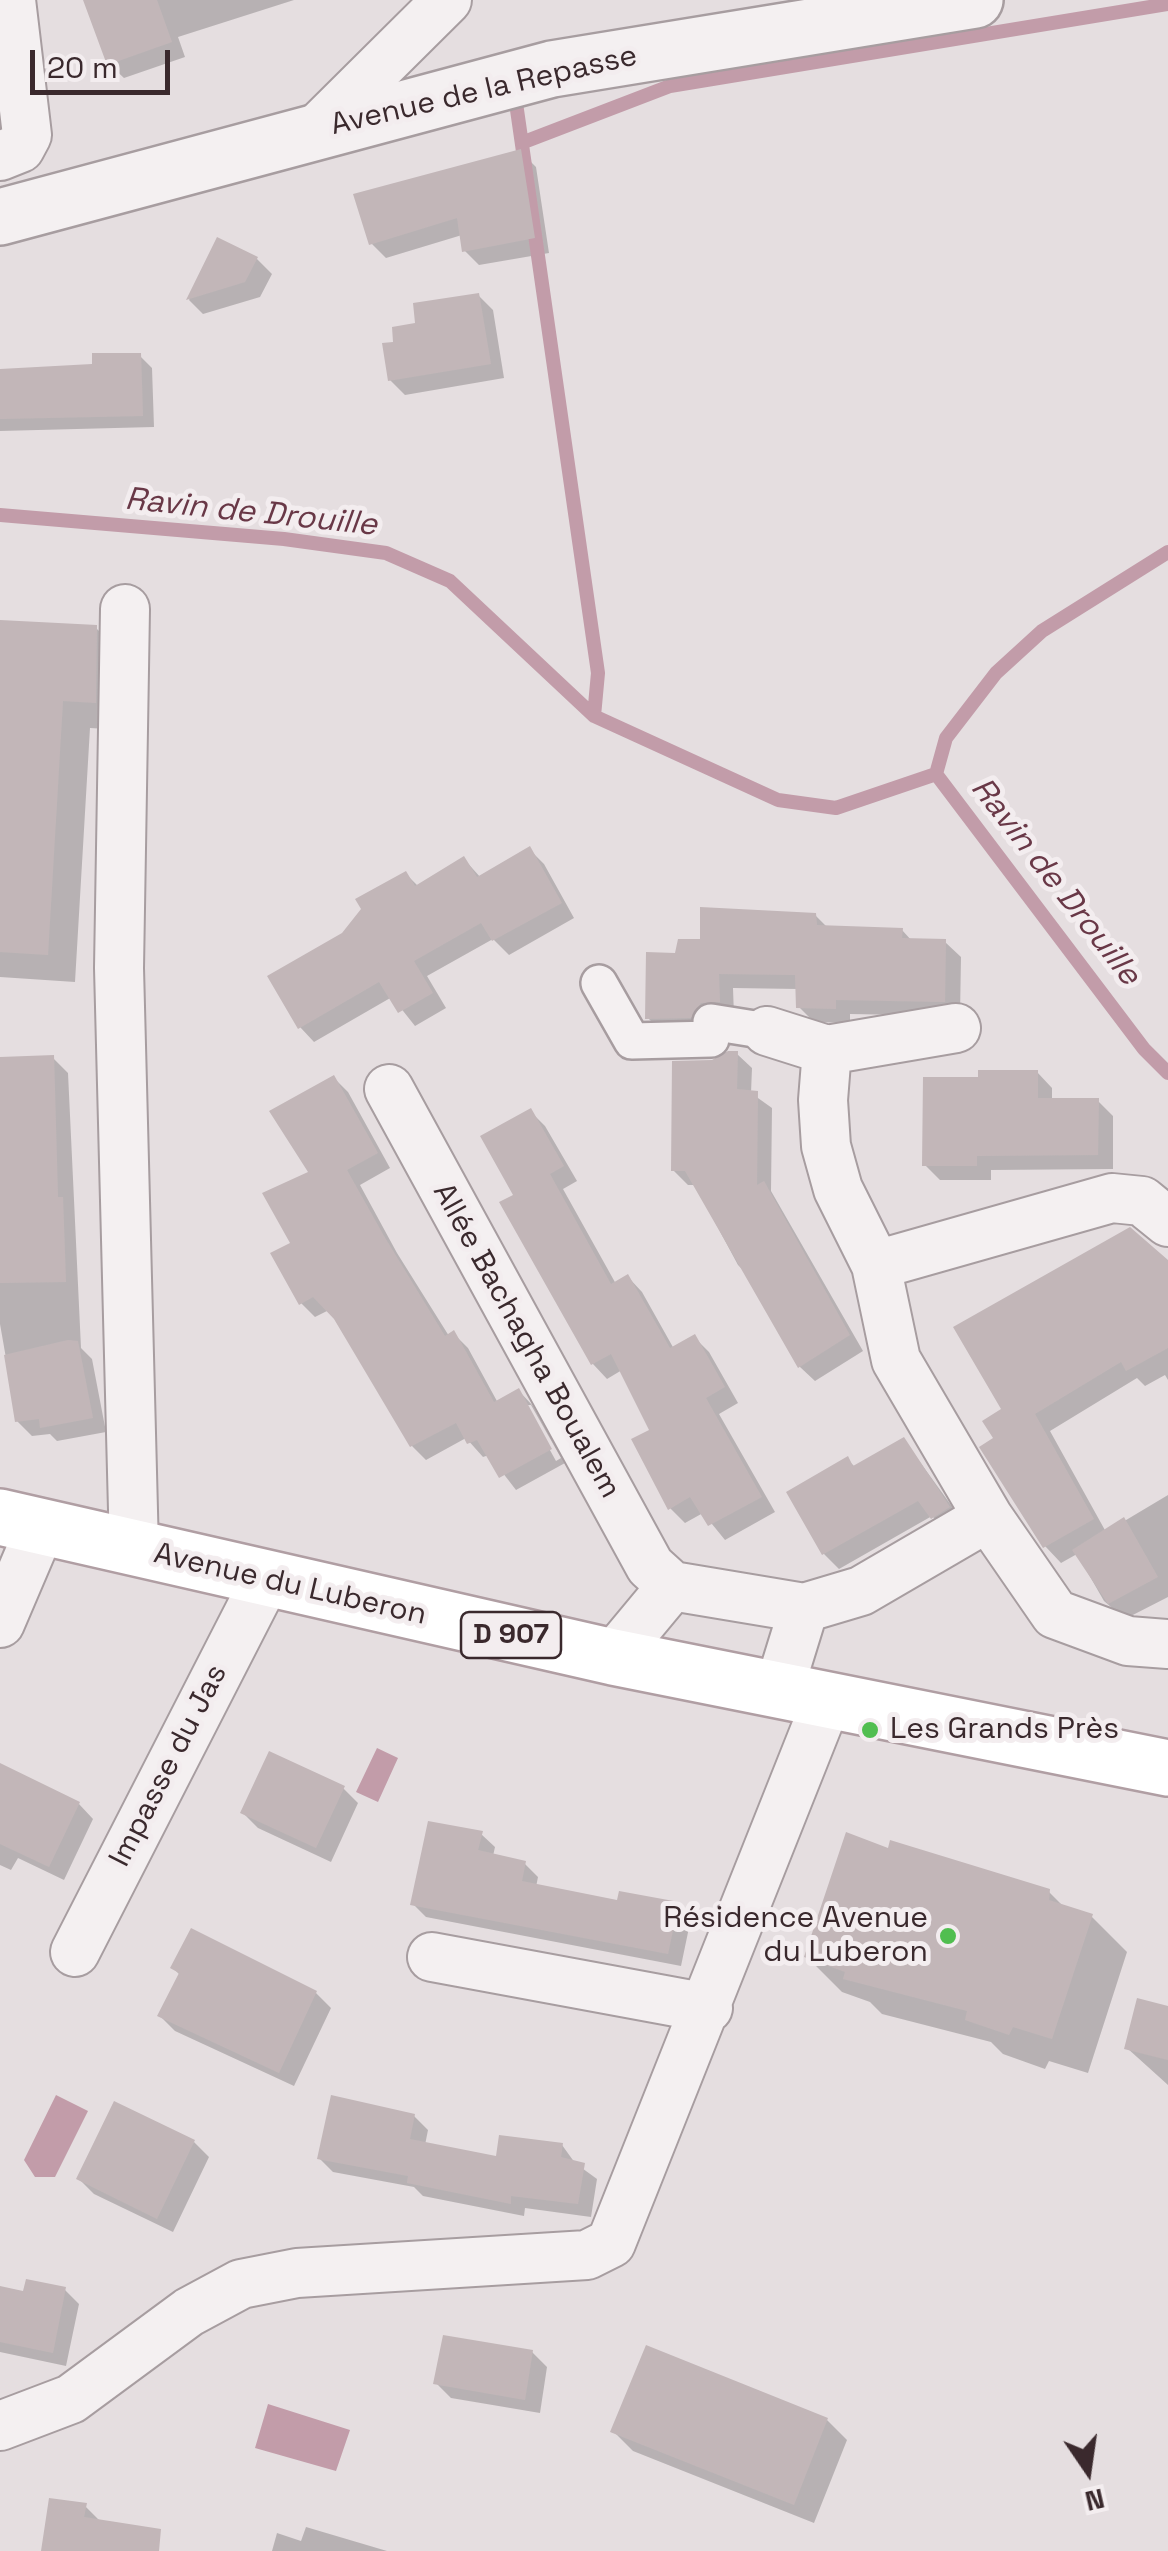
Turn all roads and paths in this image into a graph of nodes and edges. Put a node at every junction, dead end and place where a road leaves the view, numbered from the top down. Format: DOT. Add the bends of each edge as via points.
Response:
graph roads {
  1 [pos="11,0"];
  2 [pos="447,0"];
  3 [pos="975,0"];
  4 [pos="316,130"];
  5 [pos="0,156"];
  6 [pos="0,217"];
  7 [pos="125,609"];
  8 [pos="599,983"];
  9 [pos="956,1028"];
  10 [pos="767,1031"];
  11 [pos="827,1050"];
  12 [pos="389,1088"];
  13 [pos="1168,1222"];
  14 [pos="876,1265"];
  15 [pos="988,1517"];
  16 [pos="21,1522"];
  17 [pos="134,1550"];
  18 [pos="265,1581"];
  19 [pos="672,1586"];
  20 [pos="804,1608"];
  21 [pos="0,1623"];
  22 [pos="1168,1644"];
  23 [pos="613,1657"];
  24 [pos="804,1694"];
  25 [pos="1168,1768"];
  26 [pos="75,1952"];
  27 [pos="432,1957"];
  28 [pos="708,2008"];
  29 [pos="0,2426"];
  1 -- 5 [label="street" via="27,136 20,148"];
  2 -- 4 [label="street"];
  3 -- 4 [label="street, Avenue de la Repasse" via="552,70"];
  4 -- 6 [label="street, Avenue de la Repasse"];
  7 -- 17 [label="street" via="119,968"];
  8 -- 10 [label="street" via="632,1040 710,1039 711,1022"];
  9 -- 11 [label="street"];
  10 -- 11 [label="street"];
  11 -- 14 [label="street" via="822,1100 829,1160"];
  12 -- 19 [label="street, Allée Bachagha Boualem" via="637,1545"];
  13 -- 14 [label="street" via="1142,1202 1112,1198"];
  14 -- 15 [label="street" via="900,1370"];
  15 -- 20 [label="street" via="861,1591"];
  15 -- 22 [label="street" via="1055,1614 1128,1641"];
  16 -- 17 [label="main road, Avenue du Luberon / D 907"];
  16 -- 21 [label="street"];
  17 -- 18 [label="main road, Avenue du Luberon / D 907"];
  18 -- 23 [label="main road, Avenue du Luberon / D 907"];
  18 -- 26 [label="street, Impasse du Jas"];
  19 -- 20 [label="street"];
  19 -- 23 [label="street"];
  20 -- 24 [label="street"];
  23 -- 24 [label="main road, Avenue du Luberon / D 907"];
  24 -- 25 [label="main road, Avenue du Luberon / D 907"];
  24 -- 28 [label="street"];
  27 -- 28 [label="street"];
  28 -- 29 [label="street" via="617,2234 603,2249 296,2273 241,2284 189,2312 71,2399"];
}
